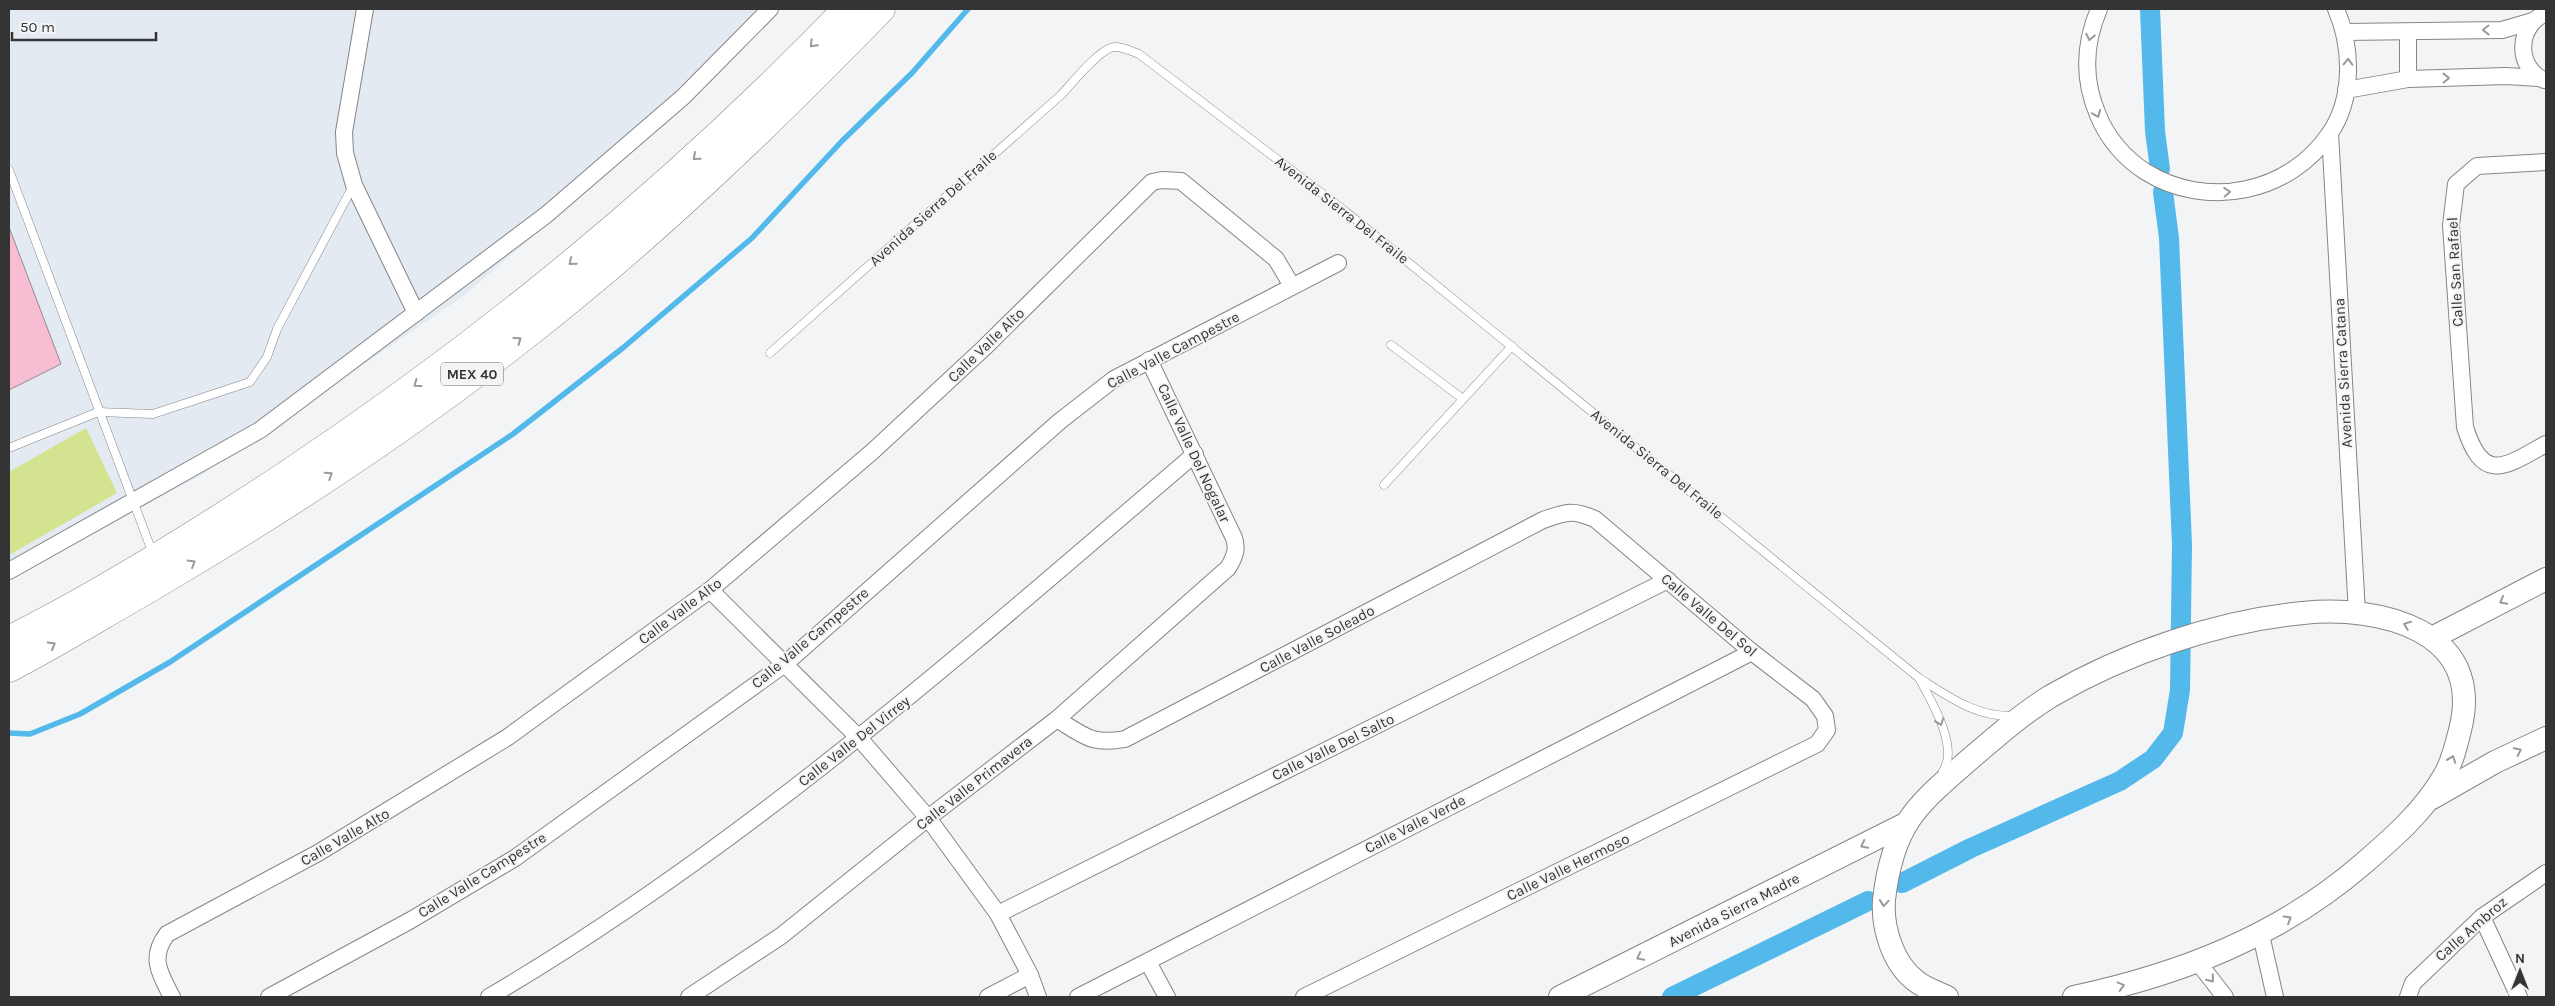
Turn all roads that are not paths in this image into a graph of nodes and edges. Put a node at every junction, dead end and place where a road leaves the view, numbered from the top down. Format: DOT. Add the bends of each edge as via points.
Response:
graph roads {
  1 [pos="365,9"];
  2 [pos="770,9"];
  3 [pos="847,9"];
  4 [pos="881,9"];
  5 [pos="2099,9"];
  6 [pos="2336,9"];
  7 [pos="2540,17"];
  8 [pos="2344,32"];
  9 [pos="2408,32"];
  10 [pos="2408,79"];
  11 [pos="2542,80"];
  12 [pos="2346,90"];
  13 [pos="2330,133"];
  14 [pos="2546,162"];
  15 [pos="9,170"];
  16 [pos="354,185"];
  17 [pos="1338,263"];
  18 [pos="1292,286"];
  19 [pos="416,313"];
  20 [pos="1391,345"];
  21 [pos="1512,346"];
  22 [pos="770,354"];
  23 [pos="1149,360"];
  24 [pos="1463,399"];
  25 [pos="98,412"];
  26 [pos="2546,444"];
  27 [pos="9,448"];
  28 [pos="1194,454"];
  29 [pos="1384,485"];
  30 [pos="132,503"];
  31 [pos="1577,511"];
  32 [pos="1237,546"];
  33 [pos="155,559"];
  34 [pos="9,571"];
  35 [pos="2546,579"];
  36 [pos="1668,580"];
  37 [pos="710,590"];
  38 [pos="2356,613"];
  39 [pos="2434,638"];
  40 [pos="9,640"];
  41 [pos="1752,652"];
  42 [pos="786,663"];
  43 [pos="9,668"];
  44 [pos="1919,678"];
  45 [pos="2025,715"];
  46 [pos="1057,719"];
  47 [pos="1827,730"];
  48 [pos="2546,738"];
  49 [pos="860,739"];
  50 [pos="2429,799"];
  51 [pos="1913,815"];
  52 [pos="928,818"];
  53 [pos="2546,873"];
  54 [pos="998,914"];
  55 [pos="2482,917"];
  56 [pos="2261,934"];
  57 [pos="2196,961"];
  58 [pos="1148,962"];
  59 [pos="1030,975"];
  60 [pos="172,997"];
  61 [pos="268,997"];
  62 [pos="489,997"];
  63 [pos="689,997"];
  64 [pos="988,997"];
  65 [pos="1040,997"];
  66 [pos="1078,997"];
  67 [pos="1167,997"];
  68 [pos="1304,997"];
  69 [pos="1560,997"];
  70 [pos="1947,997"];
  71 [pos="2074,997"];
  72 [pos="2225,997"];
  73 [pos="2275,997"];
  74 [pos="2408,997"];
  75 [pos="2519,997"];
  1 -- 16 [label="street" via="344,132 345,154"];
  2 -- 19 [label="street" via="683,96 560,202"];
  3 -- 33 [label="highway, MEX 40, one-way" via="709,146 605,236 464,349 352,432"];
  43 -- 4 [label="highway, MEX 40, one-way" via="193,562 287,503 388,436 531,331 602,273 731,158"];
  5 -- 13 [label="street, one-way" via="2091,28 2086,67 2093,105 2111,140 2138,167 2155,178 2173,186 2211,193 2250,189 2286,174 2302,163"];
  6 -- 8 [label="street"];
  7 -- 9 [label="street, one-way" via="2502,30"];
  7 -- 11 [label="street" via="2526,32 2523,51 2530,69"];
  8 -- 9 [label="street"];
  12 -- 8 [label="street, one-way" via="2348,53"];
  9 -- 10 [label="street"];
  10 -- 11 [label="street, one-way" via="2506,76"];
  10 -- 12 [label="street"];
  12 -- 13 [label="street" via="2339,116"];
  13 -- 38 [label="street, Avenida Sierra Catana"];
  14 -- 26 [label="street, Calle San Rafael" via="2477,166 2456,184 2451,226 2465,427 2470,444 2479,459 2490,465 2506,466"];
  15 -- 25 [label="lane"];
  16 -- 19 [label="street"];
  16 -- 25 [label="lane" via="277,329 267,357 250,382 153,414"];
  17 -- 18 [label="street, Calle Valle Campestre"];
  18 -- 23 [label="street, Calle Valle Campestre"];
  18 -- 37 [label="street, Calle Valle Alto" via="1276,259 1181,181 1162,180 1144,188 985,347 873,451"];
  19 -- 30 [label="street" via="260,430"];
  20 -- 24 [label="lane"];
  21 -- 22 [label="lane, Avenida Sierra Del Fraile" via="1345,212 1139,54 1115,47 1096,59 1062,94"];
  21 -- 24 [label="lane"];
  21 -- 44 [label="lane, Avenida Sierra Del Fraile"];
  23 -- 28 [label="street, Calle Valle Del Nogalar"];
  23 -- 42 [label="street, Calle Valle Campestre" via="1087,398"];
  24 -- 29 [label="lane"];
  25 -- 27 [label="lane"];
  25 -- 30 [label="lane"];
  28 -- 32 [label="street, Calle Valle Del Nogalar"];
  28 -- 49 [label="street, Calle Valle Del Virrey"];
  30 -- 33 [label="lane"];
  30 -- 34 [label="street"];
  31 -- 36 [label="street, Calle Valle Del Sol" via="1595,519"];
  31 -- 46 [label="street, Calle Valle Soleado" via="1543,520 1125,739 1106,742 1088,738"];
  32 -- 46 [label="street, Calle Valle Primavera" via="1228,568"];
  33 -- 40 [label="highway, MEX 40"];
  35 -- 39 [label="street, one-way"];
  36 -- 41 [label="street, Calle Valle Del Sol"];
  36 -- 54 [label="street, Calle Valle Del Salto"];
  37 -- 42 [label="street"];
  37 -- 60 [label="street, Calle Valle Alto" via="460,767 318,853 167,934 157,956 159,972"];
  39 -- 38 [label="street, one-way" via="2388,618"];
  38 -- 45 [label="street" via="2302,613 2220,627 2135,655 2051,696"];
  50 -- 39 [label="street, one-way" via="2446,774 2464,714 2462,678 2453,659"];
  41 -- 47 [label="street, Calle Valle Del Sol" via="1813,699 1825,716"];
  41 -- 58 [label="street, Calle Valle Verde"];
  42 -- 49 [label="street"];
  42 -- 61 [label="street, Calle Valle Campestre" via="515,858 411,920"];
  44 -- 45 [label="lane, Avenida Sierra Del Fraile" via="1973,710 2002,716"];
  44 -- 51 [label="lane, Avenida Sierra Del Fraile, one-way" via="1936,712 1948,748 1948,764"];
  45 -- 51 [label="street" via="1994,738"];
  46 -- 52 [label="street, Calle Valle Primavera"];
  47 -- 68 [label="street, Calle Valle Hermoso" via="1817,744"];
  50 -- 48 [label="street, one-way"];
  49 -- 52 [label="street"];
  49 -- 62 [label="street, Calle Valle Del Virrey" via="645,897"];
  56 -- 50 [label="street, one-way" via="2302,910 2362,866"];
  51 -- 69 [label="street, Avenida Sierra Madre, one-way"];
  51 -- 70 [label="street, one-way" via="1894,852 1883,911 1891,945 1901,968 1912,978"];
  52 -- 54 [label="street"];
  52 -- 63 [label="street, Calle Valle Primavera" via="781,936"];
  53 -- 55 [label="street, Calle Ambroz"];
  54 -- 59 [label="street"];
  55 -- 74 [label="street, Calle Ambroz" via="2419,976"];
  55 -- 75 [label="street"];
  56 -- 57 [label="street"];
  56 -- 73 [label="street"];
  71 -- 57 [label="street, one-way" via="2144,980"];
  57 -- 72 [label="street, one-way"];
  58 -- 66 [label="street, Calle Valle Verde"];
  58 -- 67 [label="street"];
  59 -- 64 [label="street"];
  59 -- 65 [label="street"];
}
